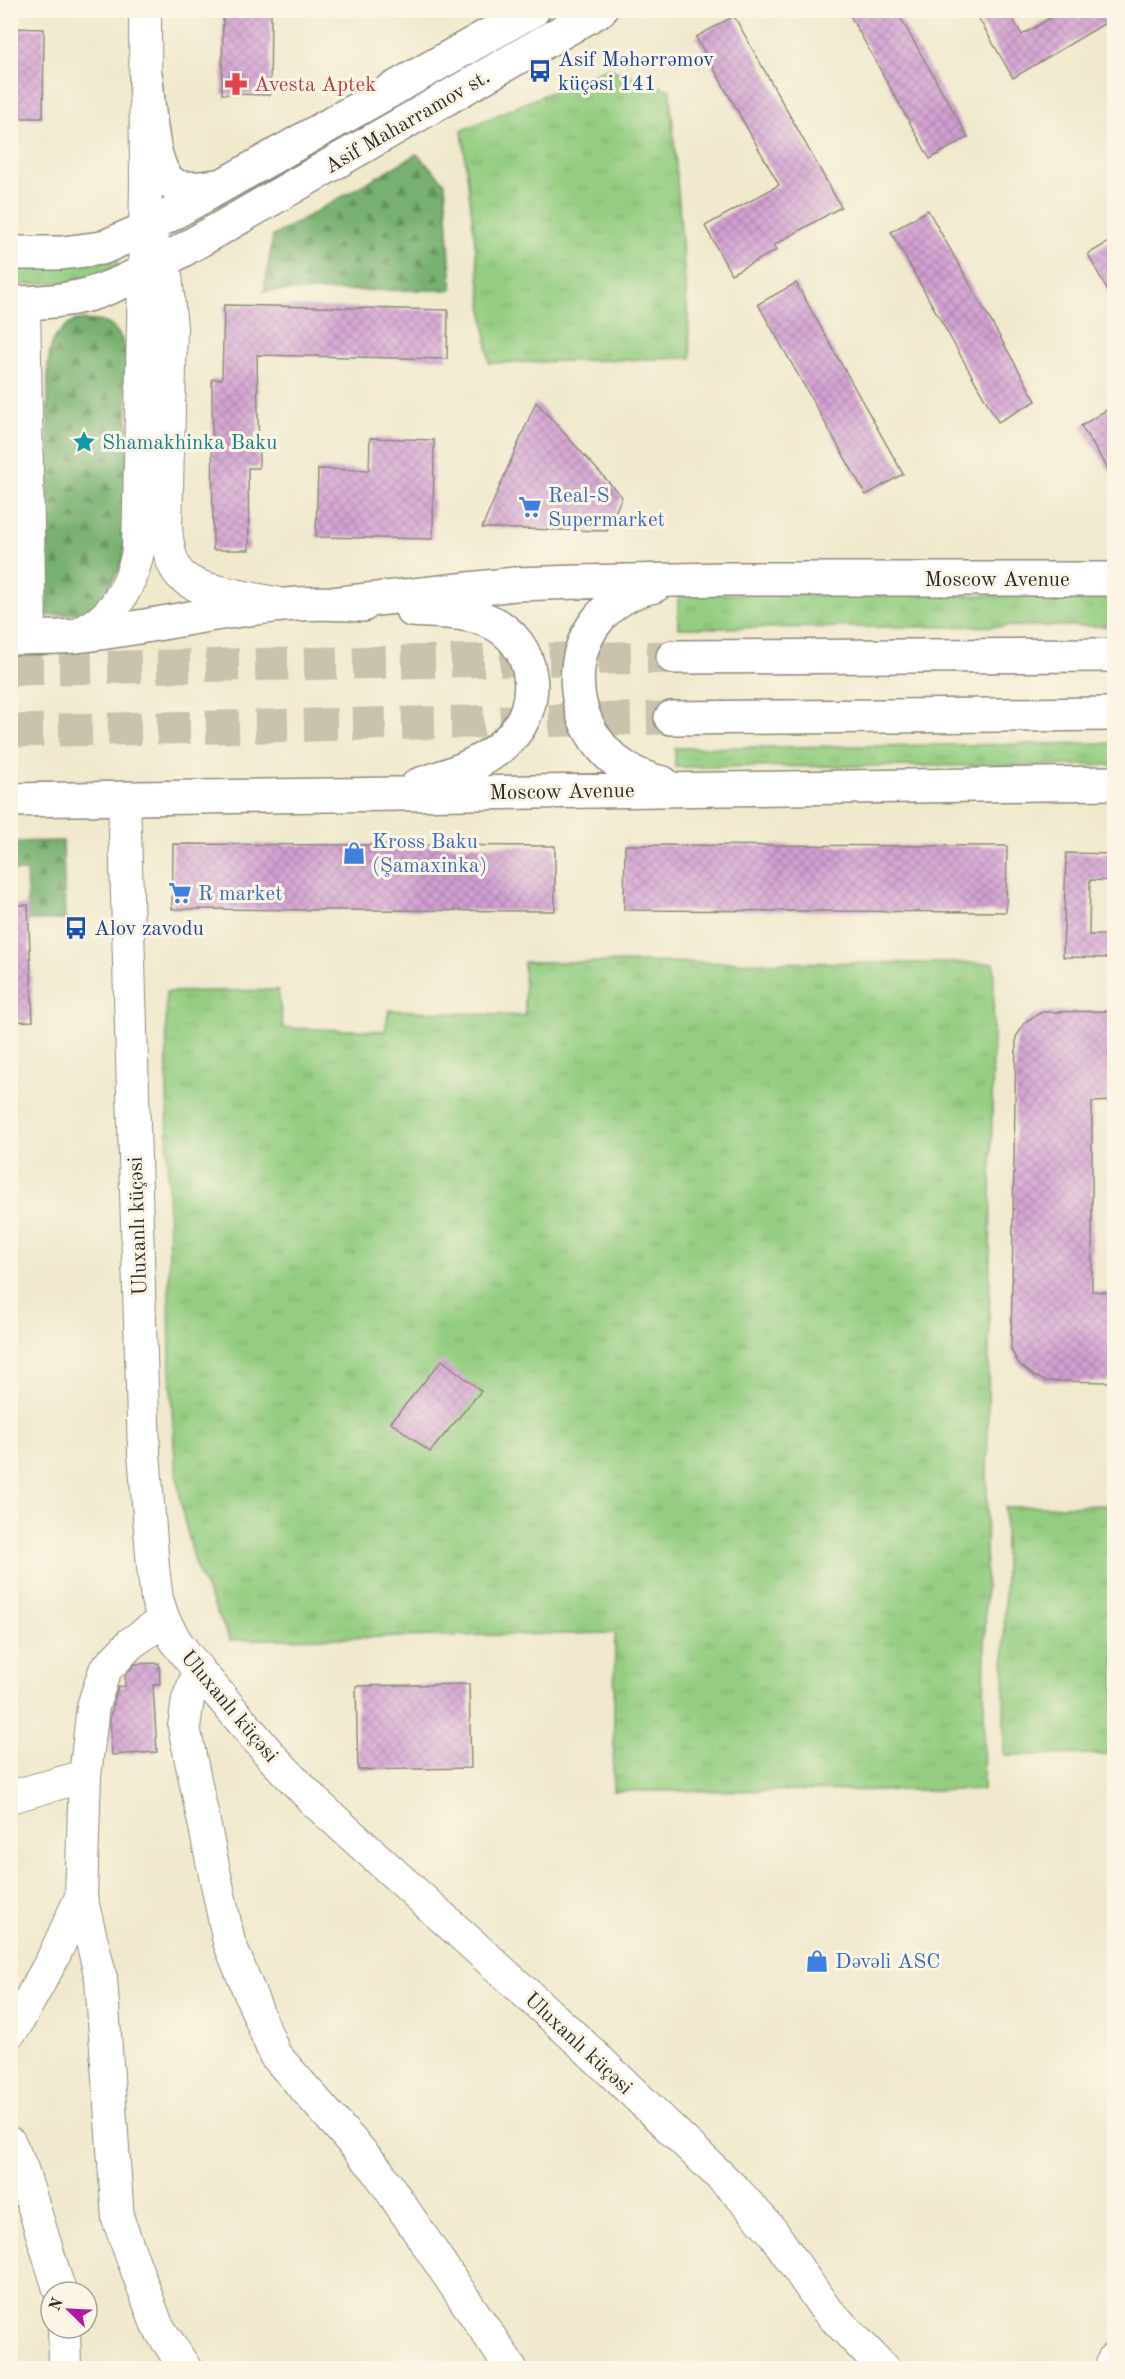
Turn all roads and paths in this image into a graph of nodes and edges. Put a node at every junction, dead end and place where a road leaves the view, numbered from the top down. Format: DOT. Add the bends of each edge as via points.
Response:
graph roads {
  1 [pos="145,10"];
  2 [pos="533,10"];
  3 [pos="600,10"];
  4 [pos="146,80"];
  5 [pos="211,191"];
  6 [pos="145,229"];
  7 [pos="10,253"];
  8 [pos="153,267"];
  9 [pos="17,303"];
  10 [pos="1114,579"];
  11 [pos="682,580"];
  12 [pos="340,603"];
  13 [pos="284,605"];
  14 [pos="76,636"];
  15 [pos="20,638"];
  16 [pos="1114,655"];
  17 [pos="673,657"];
  18 [pos="1114,714"];
  19 [pos="671,718"];
  20 [pos="1114,783"];
  21 [pos="696,789"];
  22 [pos="389,794"];
  23 [pos="124,798"];
  24 [pos="10,800"];
  25 [pos="164,1620"];
  26 [pos="199,1671"];
  27 [pos="85,1776"];
  28 [pos="10,1797"];
  29 [pos="81,1897"];
  30 [pos="10,2032"];
  31 [pos="10,2143"];
  32 [pos="56,2280"];
  33 [pos="64,2340"];
  34 [pos="1114,2358"];
  35 [pos="65,2368"];
  36 [pos="185,2368"];
  37 [pos="511,2368"];
  38 [pos="883,2368"];
  39 [pos="1111,2368"];
  1 -- 4 [label="street"];
  2 -- 5 [label="main road, Asif Maharramov st."];
  3 -- 8 [label="main road, Asif Maharramov st."];
  4 -- 5 [label="main road" via="155,149 166,179 183,188"];
  4 -- 6 [label="street"];
  5 -- 6 [label="main road, Asif Maharramov st."];
  6 -- 7 [label="main road, Asif Maharramov st." via="102,248"];
  6 -- 8 [label="street"];
  8 -- 9 [label="main road, Asif Maharramov st." via="80,298"];
  8 -- 13 [label="street" via="168,288 171,328 166,528 171,559 181,575 195,586"];
  8 -- 14 [label="street" via="138,552 112,609"];
  9 -- 15 [label="street"];
  10 -- 11 [label="main road, Moscow Avenue"];
  11 -- 12 [label="main road, Moscow Avenue" via="515,584"];
  11 -- 21 [label="main road" via="619,599 599,619 585,642 577,676 580,708 593,738 607,755 624,769 646,779"];
  12 -- 13 [label="main road"];
  12 -- 22 [label="main road" via="488,621 506,631 522,649 530,667 526,716 510,739 471,766"];
  13 -- 14 [label="main road"];
  14 -- 15 [label="main road"];
  16 -- 17 [label="main road"];
  18 -- 19 [label="main road"];
  20 -- 21 [label="main road, Moscow Avenue"];
  21 -- 22 [label="main road, Moscow Avenue"];
  22 -- 23 [label="main road, Moscow Avenue"];
  23 -- 24 [label="main road, Moscow Avenue"];
  23 -- 25 [label="street, Uluxanlı küçəsi" via="144,1453 153,1567"];
  25 -- 26 [label="street, Uluxanlı küçəsi"];
  25 -- 27 [label="street" via="131,1643 105,1670 93,1706"];
  26 -- 37 [label="street" via="188,1699 184,1727 229,1942 275,2055 377,2170"];
  26 -- 38 [label="street, Uluxanlı küçəsi" via="315,1802 736,2192 772,2231 824,2307"];
  27 -- 28 [label="street"];
  27 -- 29 [label="street"];
  29 -- 30 [label="street" via="53,1958"];
  29 -- 36 [label="street" via="100,1978 118,2219 157,2325"];
  31 -- 32 [label="street" via="22,2169"];
  33 -- 35 [label="street"];
  34 -- 39 [label="street"];
}
